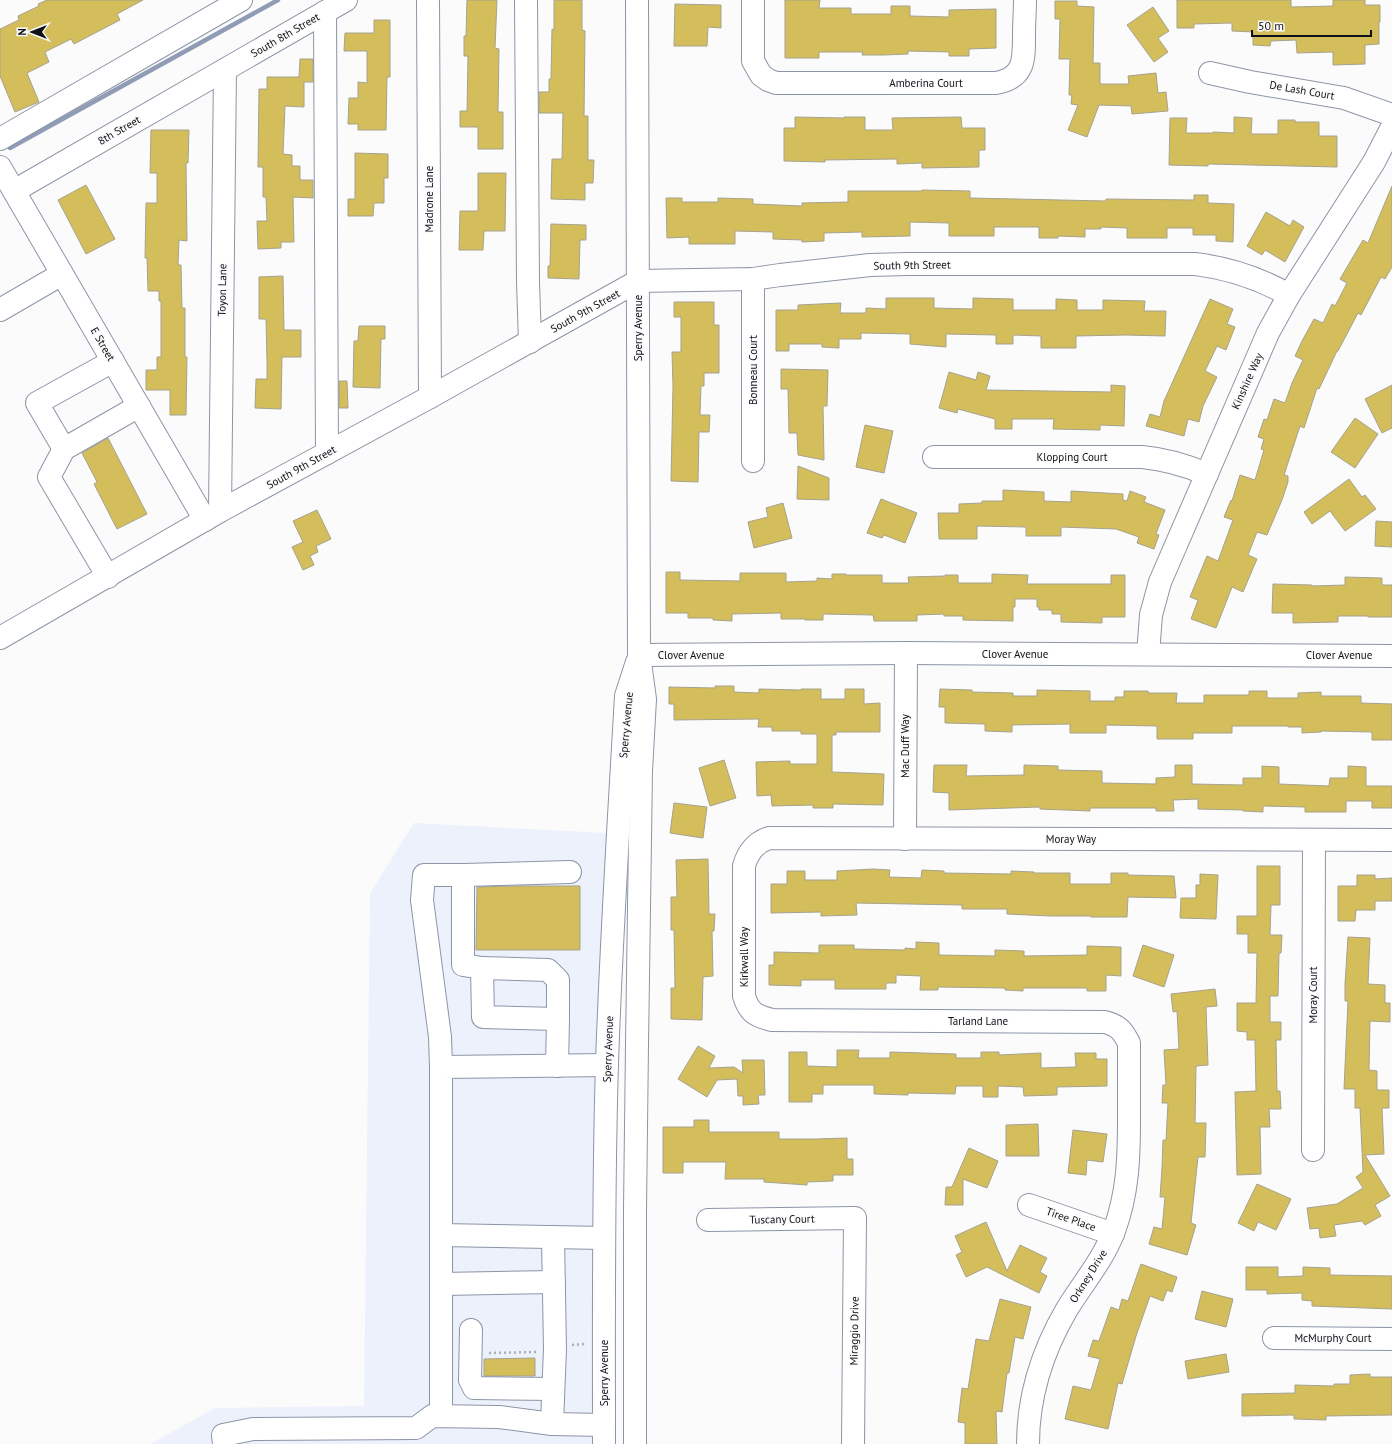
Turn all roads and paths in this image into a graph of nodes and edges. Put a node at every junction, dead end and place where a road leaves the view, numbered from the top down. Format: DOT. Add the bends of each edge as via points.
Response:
graph roads {
  1 [pos="240,0"];
  2 [pos="346,0"];
  3 [pos="428,0"];
  4 [pos="526,0"];
  5 [pos="637,0"];
  6 [pos="754,0"];
  7 [pos="1025,0"];
  8 [pos="325,12"];
  9 [pos="225,70"];
  10 [pos="1210,73"];
  11 [pos="1392,115"];
  12 [pos="1392,127"];
  13 [pos="0,139"];
  14 [pos="0,167"];
  15 [pos="14,191"];
  16 [pos="62,274"];
  17 [pos="753,279"];
  18 [pos="638,281"];
  19 [pos="1289,295"];
  20 [pos="0,310"];
  21 [pos="530,342"];
  22 [pos="113,361"];
  23 [pos="430,397"];
  24 [pos="138,406"];
  25 [pos="64,449"];
  26 [pos="327,453"];
  27 [pos="934,457"];
  28 [pos="753,461"];
  29 [pos="1207,474"];
  30 [pos="213,516"];
  31 [pos="108,577"];
  32 [pos="0,638"];
  33 [pos="906,653"];
  34 [pos="1148,654"];
  35 [pos="639,655"];
  36 [pos="1392,656"];
  37 [pos="905,839"];
  38 [pos="1314,840"];
  39 [pos="1392,840"];
  40 [pos="753,847"];
  41 [pos="570,872"];
  42 [pos="463,875"];
  43 [pos="472,967"];
  44 [pos="431,968"];
  45 [pos="558,1019"];
  46 [pos="830,1020"];
  47 [pos="1123,1032"];
  48 [pos="607,1065"];
  49 [pos="557,1066"];
  50 [pos="441,1067"];
  51 [pos="1313,1150"];
  52 [pos="1030,1205"];
  53 [pos="855,1218"];
  54 [pos="708,1220"];
  55 [pos="1113,1234"];
  56 [pos="442,1235"];
  57 [pos="553,1237"];
  58 [pos="604,1238"];
  59 [pos="554,1282"];
  60 [pos="442,1284"];
  61 [pos="471,1330"];
  62 [pos="1274,1338"];
  63 [pos="1392,1339"];
  64 [pos="588,1344"];
  65 [pos="555,1349"];
  66 [pos="486,1353"];
  67 [pos="553,1389"];
  68 [pos="442,1416"];
  69 [pos="552,1424"];
  70 [pos="604,1434"];
  71 [pos="416,1436"];
  72 [pos="224,1444"];
  73 [pos="635,1444"];
  74 [pos="853,1444"];
  75 [pos="1028,1444"];
  1 -- 13 [label="street"];
  2 -- 8 [label="street, South 8th Street"];
  3 -- 23 [label="street, Madrone Lane"];
  4 -- 21 [label="street"];
  5 -- 18 [label="street, Sperry Avenue"];
  6 -- 7 [label="street, Amberina Court" via="753,60 760,75 776,83 1004,82 1019,70 1024,58"];
  8 -- 9 [label="street, South 8th Street"];
  8 -- 26 [label="street"];
  9 -- 15 [label="street, 8th Street"];
  9 -- 30 [label="street, Toyon Lane"];
  10 -- 11 [label="street, De Lash Court" via="1344,98"];
  12 -- 19 [label="street, Kinshire Way" via="1374,162"];
  14 -- 15 [label="street, E Street"];
  15 -- 16 [label="street, E Street"];
  16 -- 20 [label="street"];
  16 -- 22 [label="street, E Street"];
  17 -- 18 [label="street, South 9th Street"];
  17 -- 19 [label="street, South 9th Street" via="863,266 908,264 1195,264 1252,276"];
  17 -- 28 [label="street, Bonneau Court"];
  18 -- 21 [label="street, South 9th Street"];
  18 -- 35 [label="street, Sperry Avenue"];
  19 -- 29 [label="street, Kinshire Way" via="1268,333"];
  21 -- 23 [label="street, South 9th Street"];
  22 -- 24 [label="street, E Street"];
  22 -- 25 [label="street" via="37,403"];
  23 -- 26 [label="street, South 9th Street"];
  24 -- 25 [label="street"];
  24 -- 30 [label="street, E Street"];
  25 -- 31 [label="street" via="49,477"];
  26 -- 30 [label="street, South 9th Street"];
  27 -- 29 [label="street, Klopping Court" via="1142,457 1190,466"];
  29 -- 34 [label="street, Kinshire Way" via="1160,582 1151,615"];
  30 -- 31 [label="street, South 9th Street"];
  31 -- 32 [label="street, South 9th Street"];
  33 -- 34 [label="street, Clover Avenue"];
  33 -- 35 [label="street, Clover Avenue"];
  33 -- 37 [label="street, Mac Duff Way"];
  34 -- 36 [label="street, Clover Avenue"];
  35 -- 48 [label="street, Sperry Avenue" via="626,696"];
  35 -- 73 [label="street, Sperry Avenue" via="645,699 641,771 635,1193"];
  37 -- 38 [label="street, Moray Way"];
  37 -- 40 [label="street, Moray Way" via="769,838"];
  38 -- 39 [label="street, Moray Way"];
  38 -- 51 [label="street, Moray Court"];
  40 -- 46 [label="street, Kirkwall Way" via="744,866 746,1004 760,1017 772,1020"];
  41 -- 42 [label="street"];
  42 -- 43 [label="street"];
  42 -- 44 [label="street" via="424,875 422,900"];
  43 -- 44 [label="street"];
  43 -- 45 [label="street" via="483,1017"];
  43 -- 45 [label="street" via="548,970 558,980"];
  44 -- 50 [label="street" via="440,1037"];
  45 -- 49 [label="street"];
  46 -- 47 [label="street, Tarland Lane" via="1105,1022 1116,1025"];
  47 -- 55 [label="street, Orkney Drive" via="1128,1043 1129,1164 1124,1196"];
  48 -- 49 [label="street"];
  48 -- 58 [label="street, Sperry Avenue"];
  49 -- 50 [label="street"];
  50 -- 56 [label="street"];
  52 -- 55 [label="street, Tiree Place"];
  53 -- 54 [label="street, Tuscany Court"];
  53 -- 74 [label="street, Miraggio Drive"];
  55 -- 75 [label="street, Orkney Drive" via="1098,1263 1054,1332 1042,1361 1033,1391"];
  56 -- 57 [label="street"];
  56 -- 60 [label="street"];
  57 -- 58 [label="street"];
  57 -- 59 [label="street"];
  58 -- 70 [label="street, Sperry Avenue"];
  59 -- 60 [label="street"];
  59 -- 65 [label="street"];
  60 -- 68 [label="street"];
  61 -- 67 [label="street" via="470,1380 474,1388"];
  62 -- 63 [label="street, McMurphy Court"];
  64 -- 65 [label="path" via="565,1345"];
  65 -- 66 [label="path" via="545,1352"];
  65 -- 67 [label="street"];
  67 -- 69 [label="street"];
  68 -- 69 [label="street" via="499,1417"];
  68 -- 71 [label="street" via="432,1416"];
  69 -- 70 [label="street"];
  71 -- 72 [label="street" via="253,1429 223,1435"];
}
